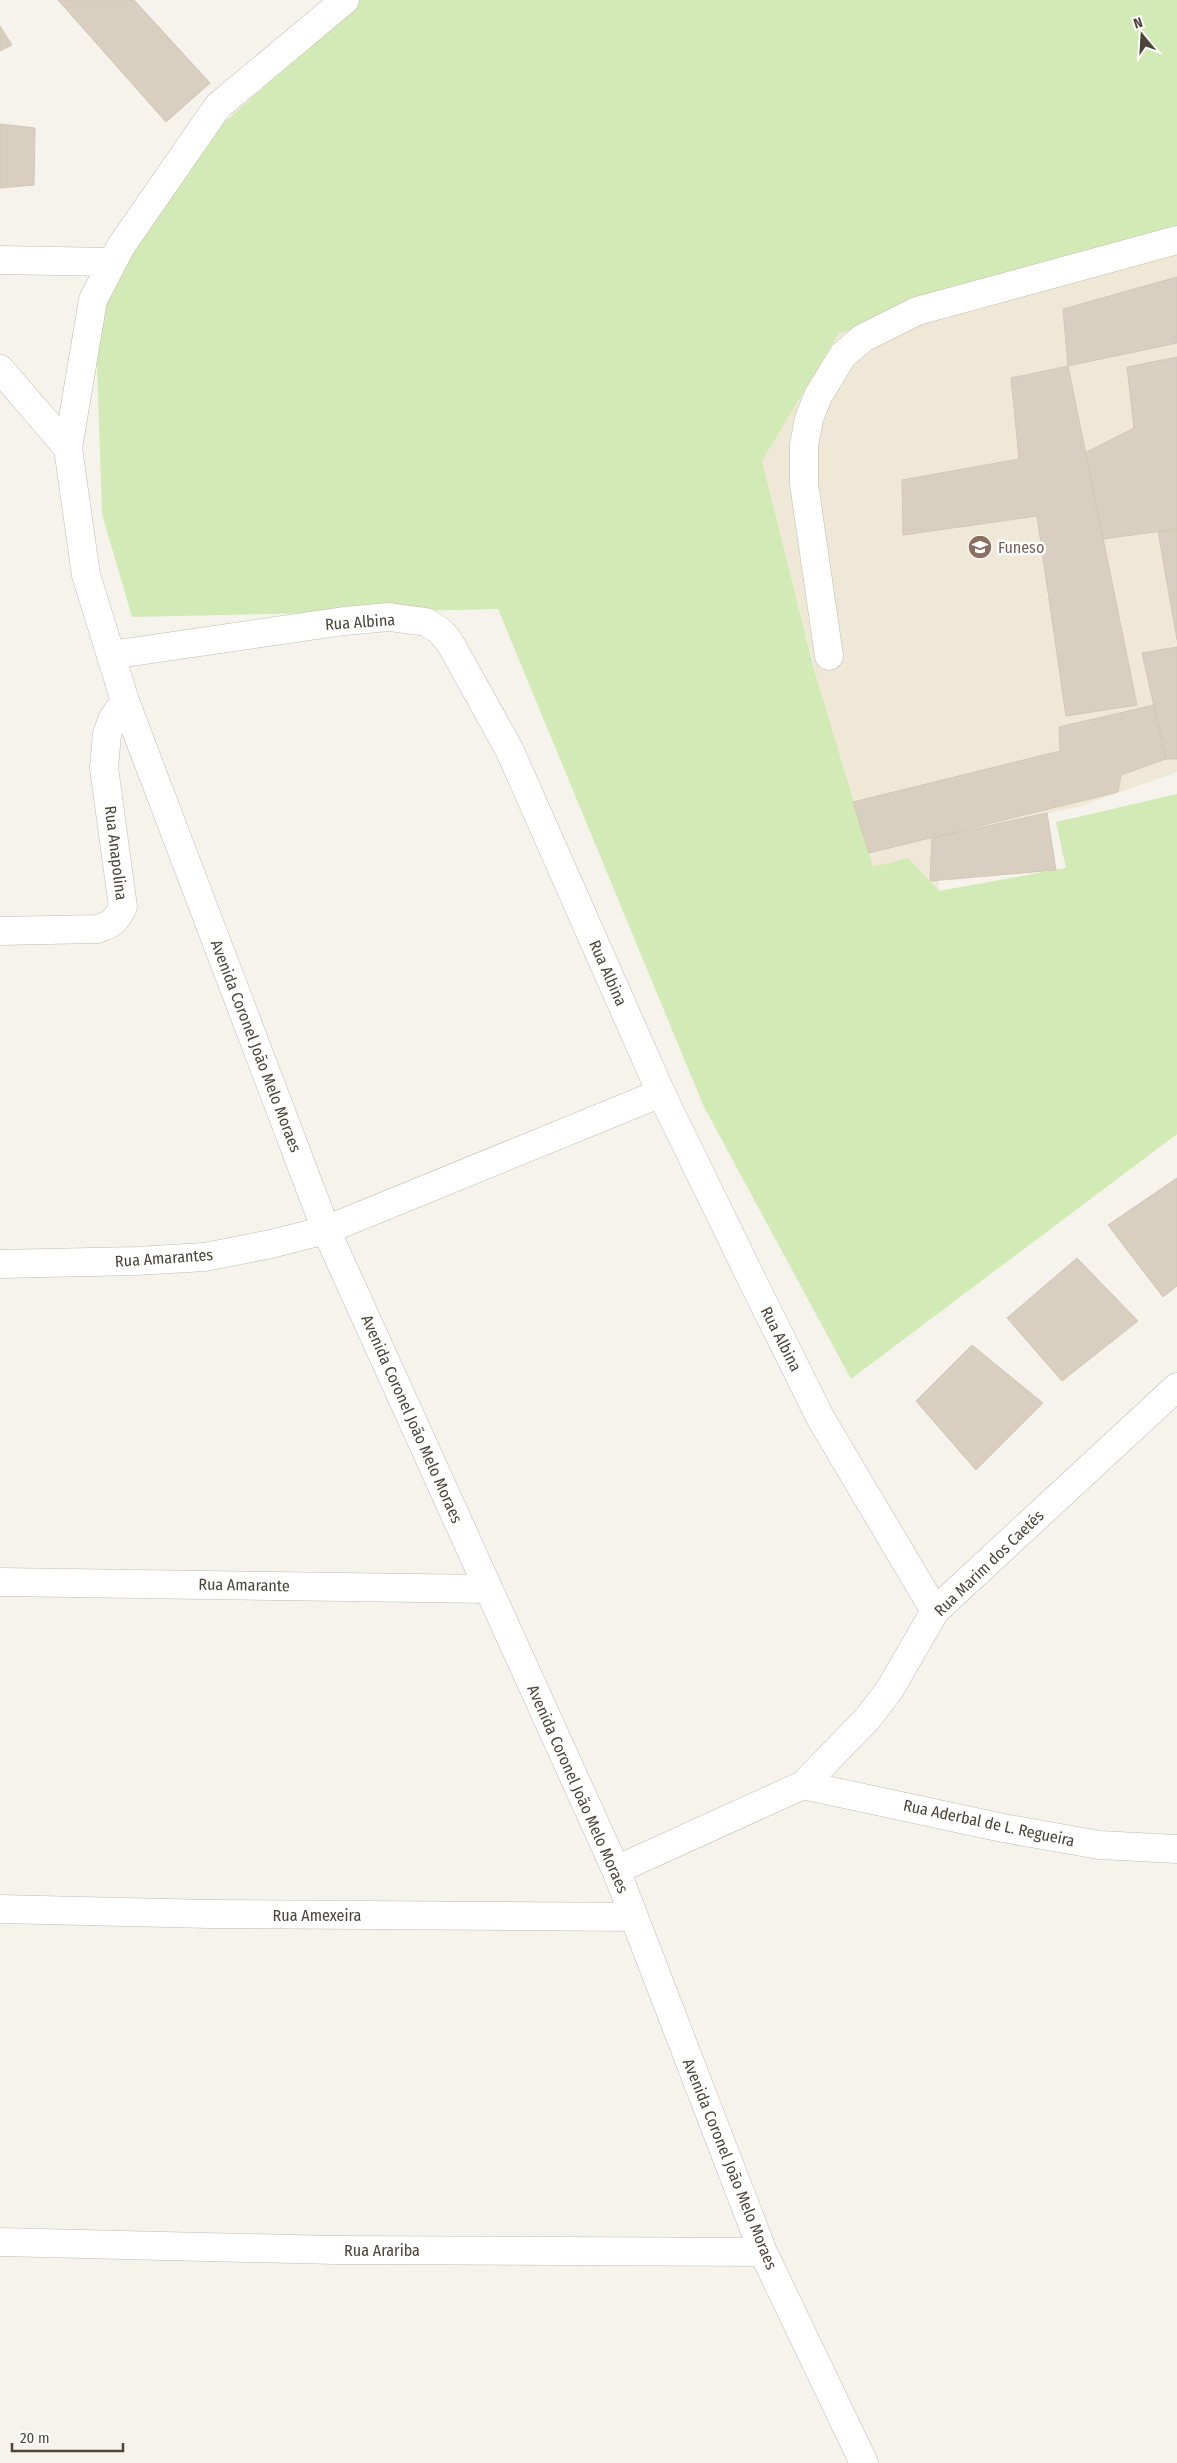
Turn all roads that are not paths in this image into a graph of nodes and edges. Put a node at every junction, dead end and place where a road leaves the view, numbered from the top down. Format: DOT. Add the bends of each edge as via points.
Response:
graph roads {
  1 [pos="345,0"];
  2 [pos="1177,240"];
  3 [pos="0,260"];
  4 [pos="112,262"];
  5 [pos="0,369"];
  6 [pos="68,448"];
  7 [pos="111,655"];
  8 [pos="829,656"];
  9 [pos="125,700"];
  10 [pos="0,931"];
  11 [pos="661,1092"];
  12 [pos="326,1230"];
  13 [pos="0,1264"];
  14 [pos="1177,1387"];
  15 [pos="0,1582"];
  16 [pos="488,1588"];
  17 [pos="935,1611"];
  18 [pos="803,1785"];
  19 [pos="1177,1849"];
  20 [pos="616,1870"];
  21 [pos="0,1909"];
  22 [pos="634,1917"];
  23 [pos="0,2242"];
  24 [pos="763,2252"];
  25 [pos="864,2463"];
  1 -- 4 [label="street" via="218,106"];
  2 -- 8 [label="street" via="917,311 863,338 843,355 818,396 804,445 804,484"];
  3 -- 4 [label="street"];
  4 -- 6 [label="street" via="93,300"];
  5 -- 6 [label="street"];
  6 -- 7 [label="street, Avenida Coronel João Melo Moraes" via="86,575"];
  7 -- 9 [label="street, Avenida Coronel João Melo Moraes"];
  7 -- 11 [label="street, Rua Albina" via="344,621 404,619 426,622 439,630 459,657 510,751"];
  9 -- 10 [label="street, Rua Anapolina" via="107,734 104,768 123,907 117,919 111,925 97,929"];
  9 -- 12 [label="street, Avenida Coronel João Melo Moraes"];
  11 -- 12 [label="street, Rua Amarantes"];
  11 -- 17 [label="street, Rua Albina" via="821,1419"];
  12 -- 13 [label="street, Rua Amarantes" via="205,1257"];
  12 -- 16 [label="street, Avenida Coronel João Melo Moraes"];
  14 -- 17 [label="street, Rua Marim dos Caetés"];
  15 -- 16 [label="street, Rua Amarante"];
  16 -- 20 [label="street, Avenida Coronel João Melo Moraes"];
  17 -- 18 [label="street, Rua Marim dos Caetés" via="890,1689 868,1718"];
  18 -- 19 [label="street, Rua Aderbal de L. Regueira" via="1003,1828 1090,1843"];
  18 -- 20 [label="street, Rua Marim dos Caetés"];
  20 -- 22 [label="street, Avenida Coronel João Melo Moraes"];
  21 -- 22 [label="street, Rua Amexeira"];
  22 -- 24 [label="street, Avenida Coronel João Melo Moraes"];
  23 -- 24 [label="street, Rua Arariba" via="334,2250"];
  24 -- 25 [label="street, Avenida Coronel João Melo Moraes"];
}
